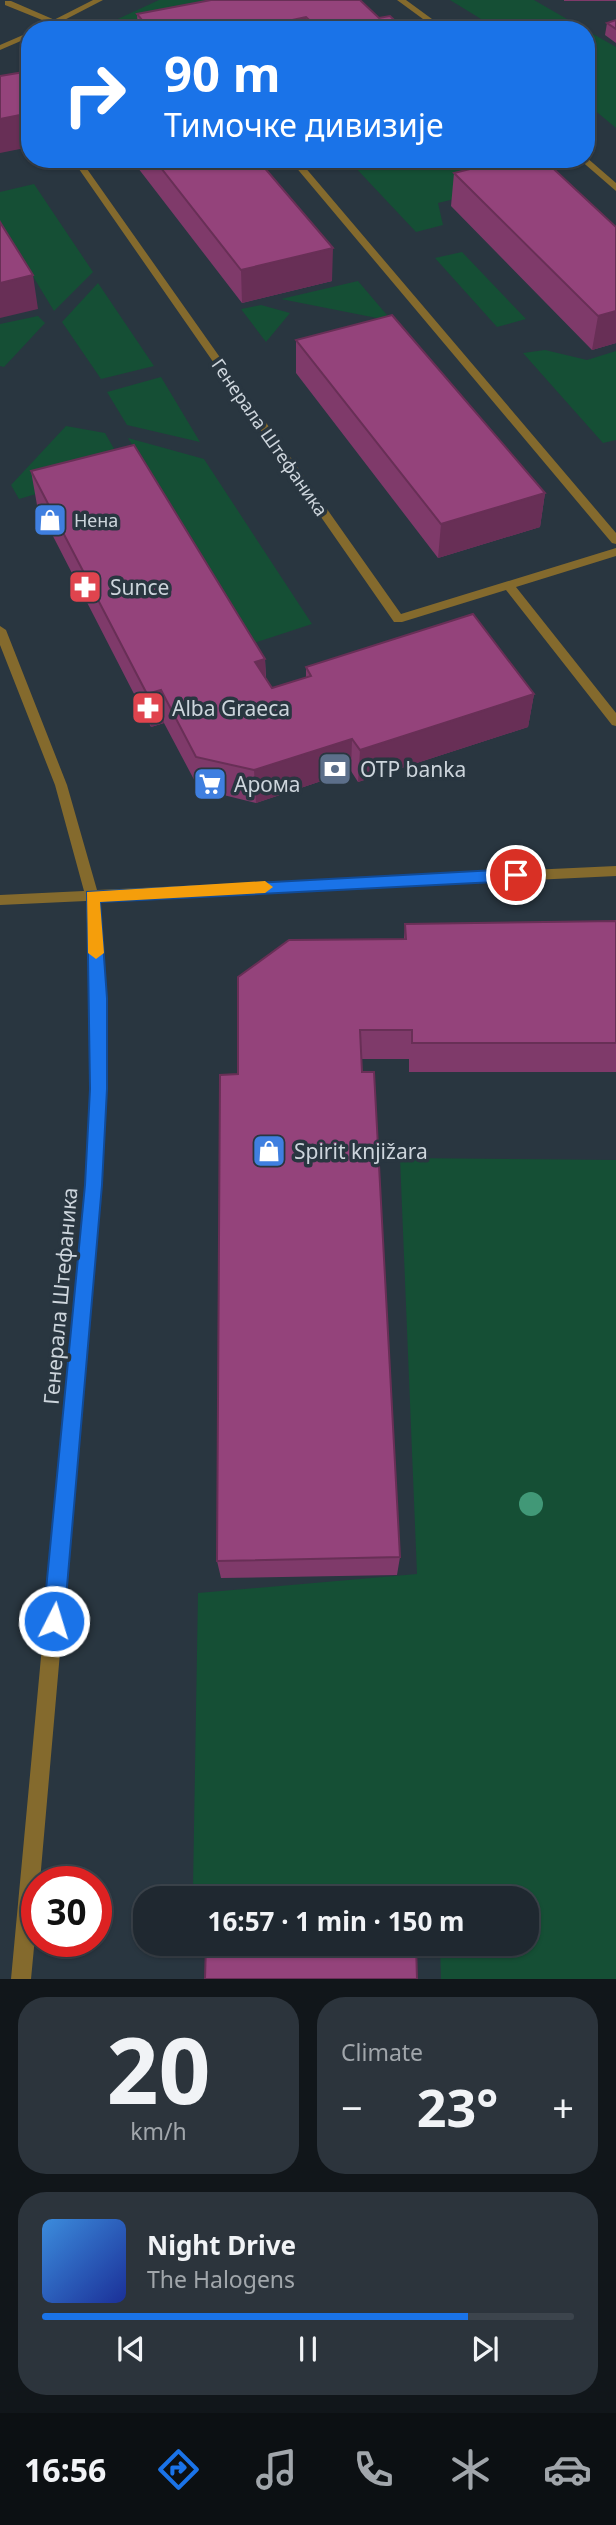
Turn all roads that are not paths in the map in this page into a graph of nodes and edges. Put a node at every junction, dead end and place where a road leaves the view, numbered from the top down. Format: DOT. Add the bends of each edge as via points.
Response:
graph roads {
  1 [pos="11,0"];
  2 [pos="99,0"];
  3 [pos="401,0"];
  4 [pos="56,21"];
  5 [pos="430,21"];
  6 [pos="21,38"];
  7 [pos="0,48"];
  8 [pos="82,168"];
  9 [pos="301,168"];
  10 [pos="593,168"];
  11 [pos="616,188"];
  12 [pos="616,540"];
  13 [pos="616,552"];
  14 [pos="508,586"];
  15 [pos="0,630"];
  16 [pos="616,722"];
  17 [pos="616,871"];
  18 [pos="92,896"];
  19 [pos="0,900"];
  20 [pos="21,1979"];
  1 -- 4 [label="street" via="8,3"];
  2 -- 4 [label="street"];
  3 -- 5 [label="street"];
  6 -- 7 [label="street"];
  8 -- 14 [label="street, Генерала Штефаника" via="398,620"];
  9 -- 12 [label="street"];
  10 -- 11 [label="street"];
  13 -- 14 [label="street, Генерала Штефаника"];
  14 -- 16 [label="street"];
  15 -- 18 [label="street, Генерала Штефаника" via="61,785"];
  17 -- 18 [label="street"];
  18 -- 19 [label="street"];
  18 -- 20 [label="street, Генерала Штефаника" via="100,1065 93,1185"];
}
